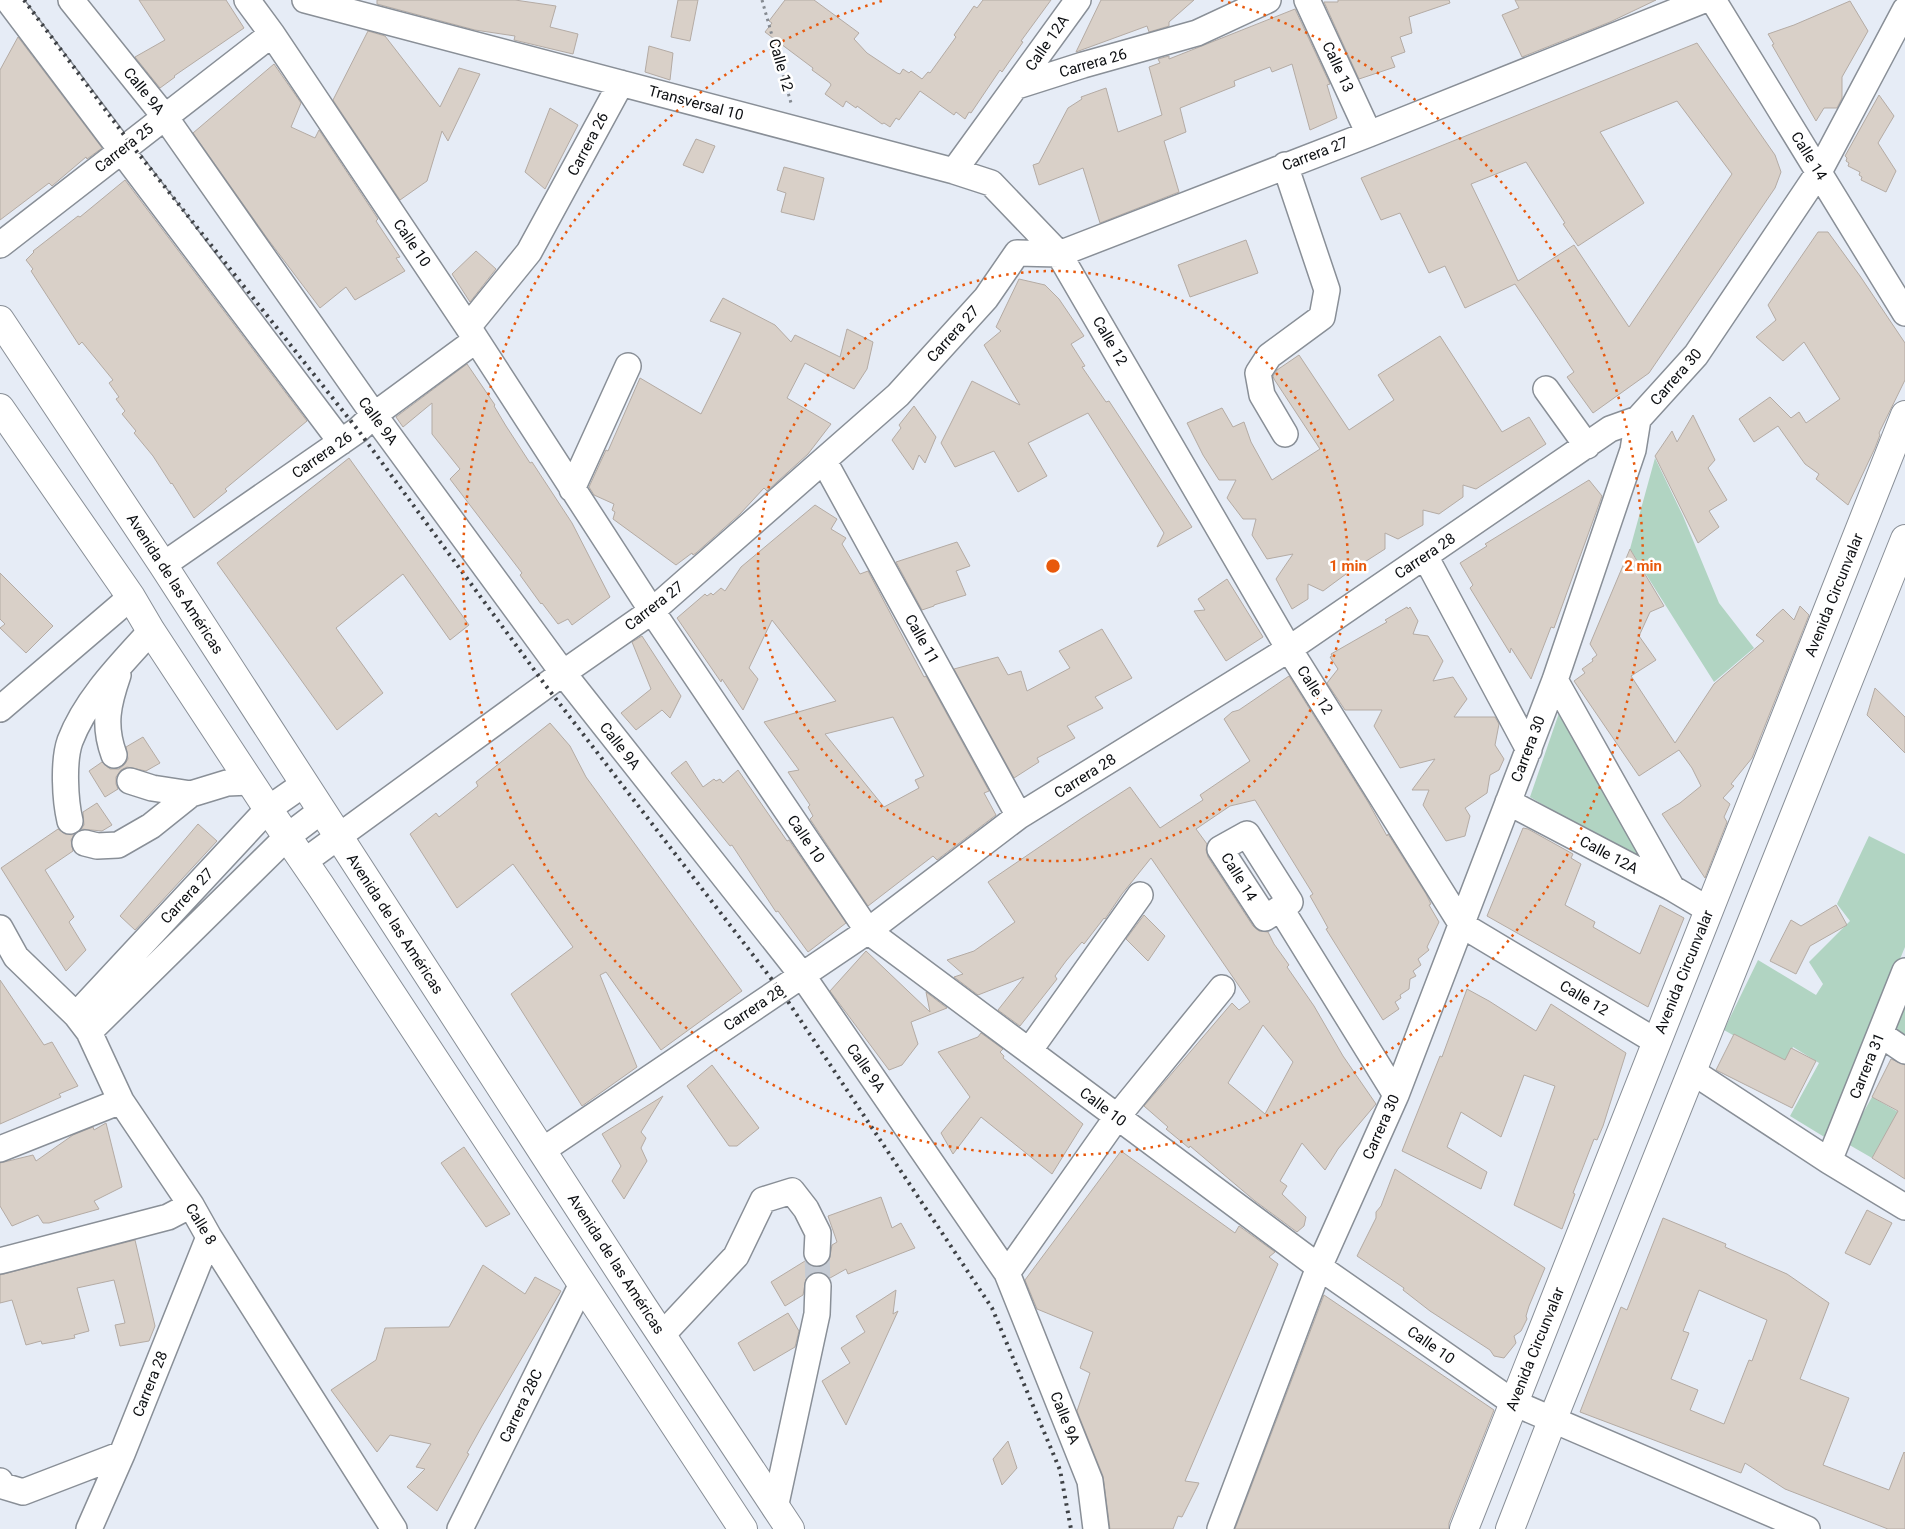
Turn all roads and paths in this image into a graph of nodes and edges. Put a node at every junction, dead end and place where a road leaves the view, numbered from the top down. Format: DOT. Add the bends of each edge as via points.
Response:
graph roads {
  1 [pos="8,0"];
  2 [pos="72,0"];
  3 [pos="247,0"];
  4 [pos="305,0"];
  5 [pos="762,0"];
  6 [pos="1078,0"];
  7 [pos="1268,0"];
  8 [pos="1307,0"];
  9 [pos="1704,0"];
  10 [pos="1713,0"];
  11 [pos="366,7"];
  12 [pos="1905,10"];
  13 [pos="272,34"];
  14 [pos="621,83"];
  15 [pos="1017,86"];
  16 [pos="165,116"];
  17 [pos="799,130"];
  18 [pos="1369,134"];
  19 [pos="122,150"];
  20 [pos="1285,165"];
  21 [pos="954,171"];
  22 [pos="1819,172"];
  23 [pos="0,245"];
  24 [pos="1060,254"];
  25 [pos="1905,313"];
  26 [pos="0,320"];
  27 [pos="472,333"];
  28 [pos="628,366"];
  29 [pos="1546,389"];
  30 [pos="0,408"];
  31 [pos="374,415"];
  32 [pos="1905,415"];
  33 [pos="1638,419"];
  34 [pos="1285,434"];
  35 [pos="341,442"];
  36 [pos="1587,446"];
  37 [pos="824,461"];
  38 [pos="572,489"];
  39 [pos="1905,539"];
  40 [pos="1425,556"];
  41 [pos="163,565"];
  42 [pos="131,597"];
  43 [pos="652,611"];
  44 [pos="152,631"];
  45 [pos="1289,649"];
  46 [pos="124,661"];
  47 [pos="563,673"];
  48 [pos="1555,680"];
  49 [pos="0,709"];
  50 [pos="1529,750"];
  51 [pos="114,754"];
  52 [pos="130,781"];
  53 [pos="250,782"];
  54 [pos="304,784"];
  55 [pos="191,794"];
  56 [pos="1508,802"];
  57 [pos="268,809"];
  58 [pos="321,811"];
  59 [pos="1020,816"];
  60 [pos="70,821"];
  61 [pos="288,836"];
  62 [pos="338,836"];
  63 [pos="84,843"];
  64 [pos="305,860"];
  65 [pos="1672,888"];
  66 [pos="1140,895"];
  67 [pos="1281,909"];
  68 [pos="1709,910"];
  69 [pos="1462,924"];
  70 [pos="0,928"];
  71 [pos="868,931"];
  72 [pos="8,962"];
  73 [pos="1905,971"];
  74 [pos="802,976"];
  75 [pos="1222,988"];
  76 [pos="82,1024"];
  77 [pos="1880,1034"];
  78 [pos="1657,1042"];
  79 [pos="1029,1051"];
  80 [pos="1905,1051"];
  81 [pos="1693,1072"];
  82 [pos="1396,1094"];
  83 [pos="121,1102"];
  84 [pos="1117,1116"];
  85 [pos="0,1150"];
  86 [pos="543,1150"];
  87 [pos="1829,1161"];
  88 [pos="191,1205"];
  89 [pos="1905,1207"];
  90 [pos="209,1237"];
  91 [pos="817,1253"];
  92 [pos="0,1261"];
  93 [pos="1319,1267"];
  94 [pos="1007,1273"];
  95 [pos="582,1284"];
  96 [pos="818,1286"];
  97 [pos="644,1307"];
  98 [pos="611,1327"];
  99 [pos="662,1335"];
  100 [pos="1514,1403"];
  101 [pos="1552,1421"];
  102 [pos="122,1454"];
  103 [pos="0,1481"];
  104 [pos="786,1523"];
  105 [pos="89,1529"];
  106 [pos="394,1529"];
  107 [pos="460,1529"];
  108 [pos="743,1529"];
  109 [pos="1096,1529"];
  110 [pos="1220,1529"];
  111 [pos="1464,1529"];
  112 [pos="1510,1529"];
  113 [pos="1807,1529"];
  1 -- 19 [label="street"];
  2 -- 16 [label="street, Calle 9A"];
  3 -- 13 [label="street, Calle 10"];
  4 -- 11 [label="street, Transversal 10"];
  5 -- 17 [label="path, Calle 12"];
  6 -- 15 [label="street, Calle 12A"];
  7 -- 15 [label="street, Carrera 26" via="1197,33"];
  8 -- 18 [label="street, Calle 13"];
  9 -- 18 [label="street, Carrera 27"];
  10 -- 22 [label="street, Calle 14"];
  11 -- 14 [label="street, Transversal 10"];
  12 -- 22 [label="street, Carrera 30"];
  13 -- 16 [label="street, Carrera 25"];
  13 -- 27 [label="street, Calle 10"];
  14 -- 17 [label="street, Transversal 10"];
  14 -- 27 [label="street, Carrera 26" via="529,252"];
  15 -- 21 [label="street"];
  16 -- 19 [label="street, Carrera 25"];
  16 -- 31 [label="street, Calle 9A"];
  17 -- 21 [label="street, Transversal 10"];
  18 -- 20 [label="street, Carrera 27"];
  19 -- 23 [label="street, Carrera 25"];
  19 -- 35 [label="street"];
  20 -- 24 [label="street, Carrera 27"];
  20 -- 34 [label="street" via="1327,290 1322,317 1269,356 1258,372 1262,395"];
  21 -- 24 [label="street, Transversal 10" via="991,182"];
  22 -- 25 [label="street, Calle 14"];
  22 -- 33 [label="street, Carrera 30" via="1696,355"];
  24 -- 37 [label="street, Carrera 27" via="1017,254 986,298 898,395"];
  24 -- 45 [label="street, Calle 12"];
  26 -- 41 [label="main road, Avenida de las Américas"];
  27 -- 31 [label="street, Carrera 26"];
  27 -- 38 [label="street, Calle 10"];
  28 -- 38 [label="street"];
  29 -- 36 [label="street"];
  30 -- 42 [label="main road"];
  31 -- 35 [label="street, Carrera 26"];
  31 -- 47 [label="street, Calle 9A"];
  32 -- 68 [label="main road, Avenida Circunvalar"];
  33 -- 36 [label="street, Carrera 28" via="1610,429"];
  33 -- 48 [label="street, Carrera 30" via="1633,450"];
  35 -- 41 [label="street, Carrera 26"];
  36 -- 40 [label="street, Carrera 28"];
  37 -- 43 [label="street, Carrera 27"];
  37 -- 59 [label="street, Calle 11"];
  38 -- 43 [label="street, Calle 10"];
  39 -- 81 [label="main road"];
  40 -- 45 [label="street, Carrera 28"];
  40 -- 50 [label="street"];
  41 -- 54 [label="main road, Avenida de las Américas"];
  42 -- 44 [label="main road"];
  42 -- 49 [label="street"];
  43 -- 47 [label="street, Carrera 27"];
  43 -- 71 [label="street, Calle 10"];
  44 -- 46 [label="street"];
  44 -- 53 [label="main road"];
  45 -- 59 [label="street, Carrera 28"];
  45 -- 69 [label="street, Calle 12"];
  46 -- 51 [label="street" via="110,697 106,723"];
  46 -- 60 [label="street" via="90,703 70,742 66,775 66,807"];
  47 -- 62 [label="street, Carrera 27"];
  47 -- 74 [label="street, Calle 9A"];
  48 -- 50 [label="street, Carrera 30"];
  48 -- 65 [label="street"];
  50 -- 56 [label="street, Carrera 30"];
  52 -- 55 [label="street"];
  53 -- 55 [label="street" via="227,783"];
  53 -- 57 [label="main road"];
  54 -- 57 [label="street, Carrera 27"];
  54 -- 58 [label="main road, Avenida de las Américas"];
  55 -- 63 [label="street" via="151,826 118,845"];
  56 -- 65 [label="street, Calle 12A"];
  56 -- 69 [label="street, Carrera 30"];
  57 -- 61 [label="main road"];
  57 -- 76 [label="street, Carrera 27"];
  58 -- 61 [label="street, Carrera 27"];
  58 -- 62 [label="main road, Avenida de las Américas"];
  59 -- 71 [label="street, Carrera 28"];
  61 -- 64 [label="main road"];
  61 -- 76 [label="street, Carrera 27"];
  62 -- 64 [label="street, Carrera 27"];
  62 -- 86 [label="main road, Avenida de las Américas"];
  64 -- 95 [label="main road"];
  65 -- 68 [label="street, Calle 12A"];
  66 -- 79 [label="street"];
  67 -- 82 [label="street"];
  68 -- 78 [label="main road, Avenida Circunvalar"];
  69 -- 78 [label="street, Calle 12"];
  69 -- 82 [label="street, Carrera 30"];
  70 -- 72 [label="street, Calle 8"];
  71 -- 74 [label="street, Carrera 28"];
  71 -- 79 [label="street, Calle 10"];
  72 -- 76 [label="street, Calle 8"];
  73 -- 77 [label="street, Carrera 31"];
  74 -- 86 [label="street, Carrera 28"];
  74 -- 94 [label="street, Calle 9A"];
  75 -- 84 [label="street"];
  76 -- 83 [label="street, Calle 8"];
  77 -- 80 [label="street"];
  77 -- 87 [label="street, Carrera 31"];
  78 -- 100 [label="main road, Avenida Circunvalar"];
  79 -- 84 [label="street, Calle 10"];
  81 -- 87 [label="street"];
  81 -- 101 [label="main road"];
  82 -- 93 [label="street, Carrera 30"];
  83 -- 85 [label="street"];
  83 -- 88 [label="street, Calle 8"];
  84 -- 93 [label="street, Calle 10"];
  84 -- 94 [label="street"];
  86 -- 97 [label="main road, Avenida de las Américas"];
  87 -- 89 [label="street"];
  88 -- 90 [label="street, Calle 8"];
  88 -- 92 [label="street" via="168,1217"];
  90 -- 102 [label="street, Carrera 28"];
  90 -- 106 [label="street, Calle 8"];
  91 -- 99 [label="street" via="818,1233 792,1191 763,1200 736,1256"];
  93 -- 100 [label="street, Calle 10"];
  93 -- 110 [label="street, Carrera 30"];
  94 -- 109 [label="street, Calle 9A" via="1090,1481"];
  95 -- 98 [label="main road"];
  95 -- 107 [label="street, Carrera 28C"];
  96 -- 104 [label="street" via="817,1314"];
  97 -- 98 [label="main road"];
  97 -- 99 [label="main road, Avenida de las Américas"];
  98 -- 108 [label="main road"];
  99 -- 104 [label="main road, Avenida de las Américas"];
  100 -- 101 [label="street, Calle 10"];
  100 -- 111 [label="main road, Avenida Circunvalar"];
  101 -- 112 [label="main road"];
  101 -- 113 [label="street, Calle 10"];
  102 -- 103 [label="street" via="23,1492 3,1486"];
  102 -- 105 [label="street, Carrera 28"];
}
